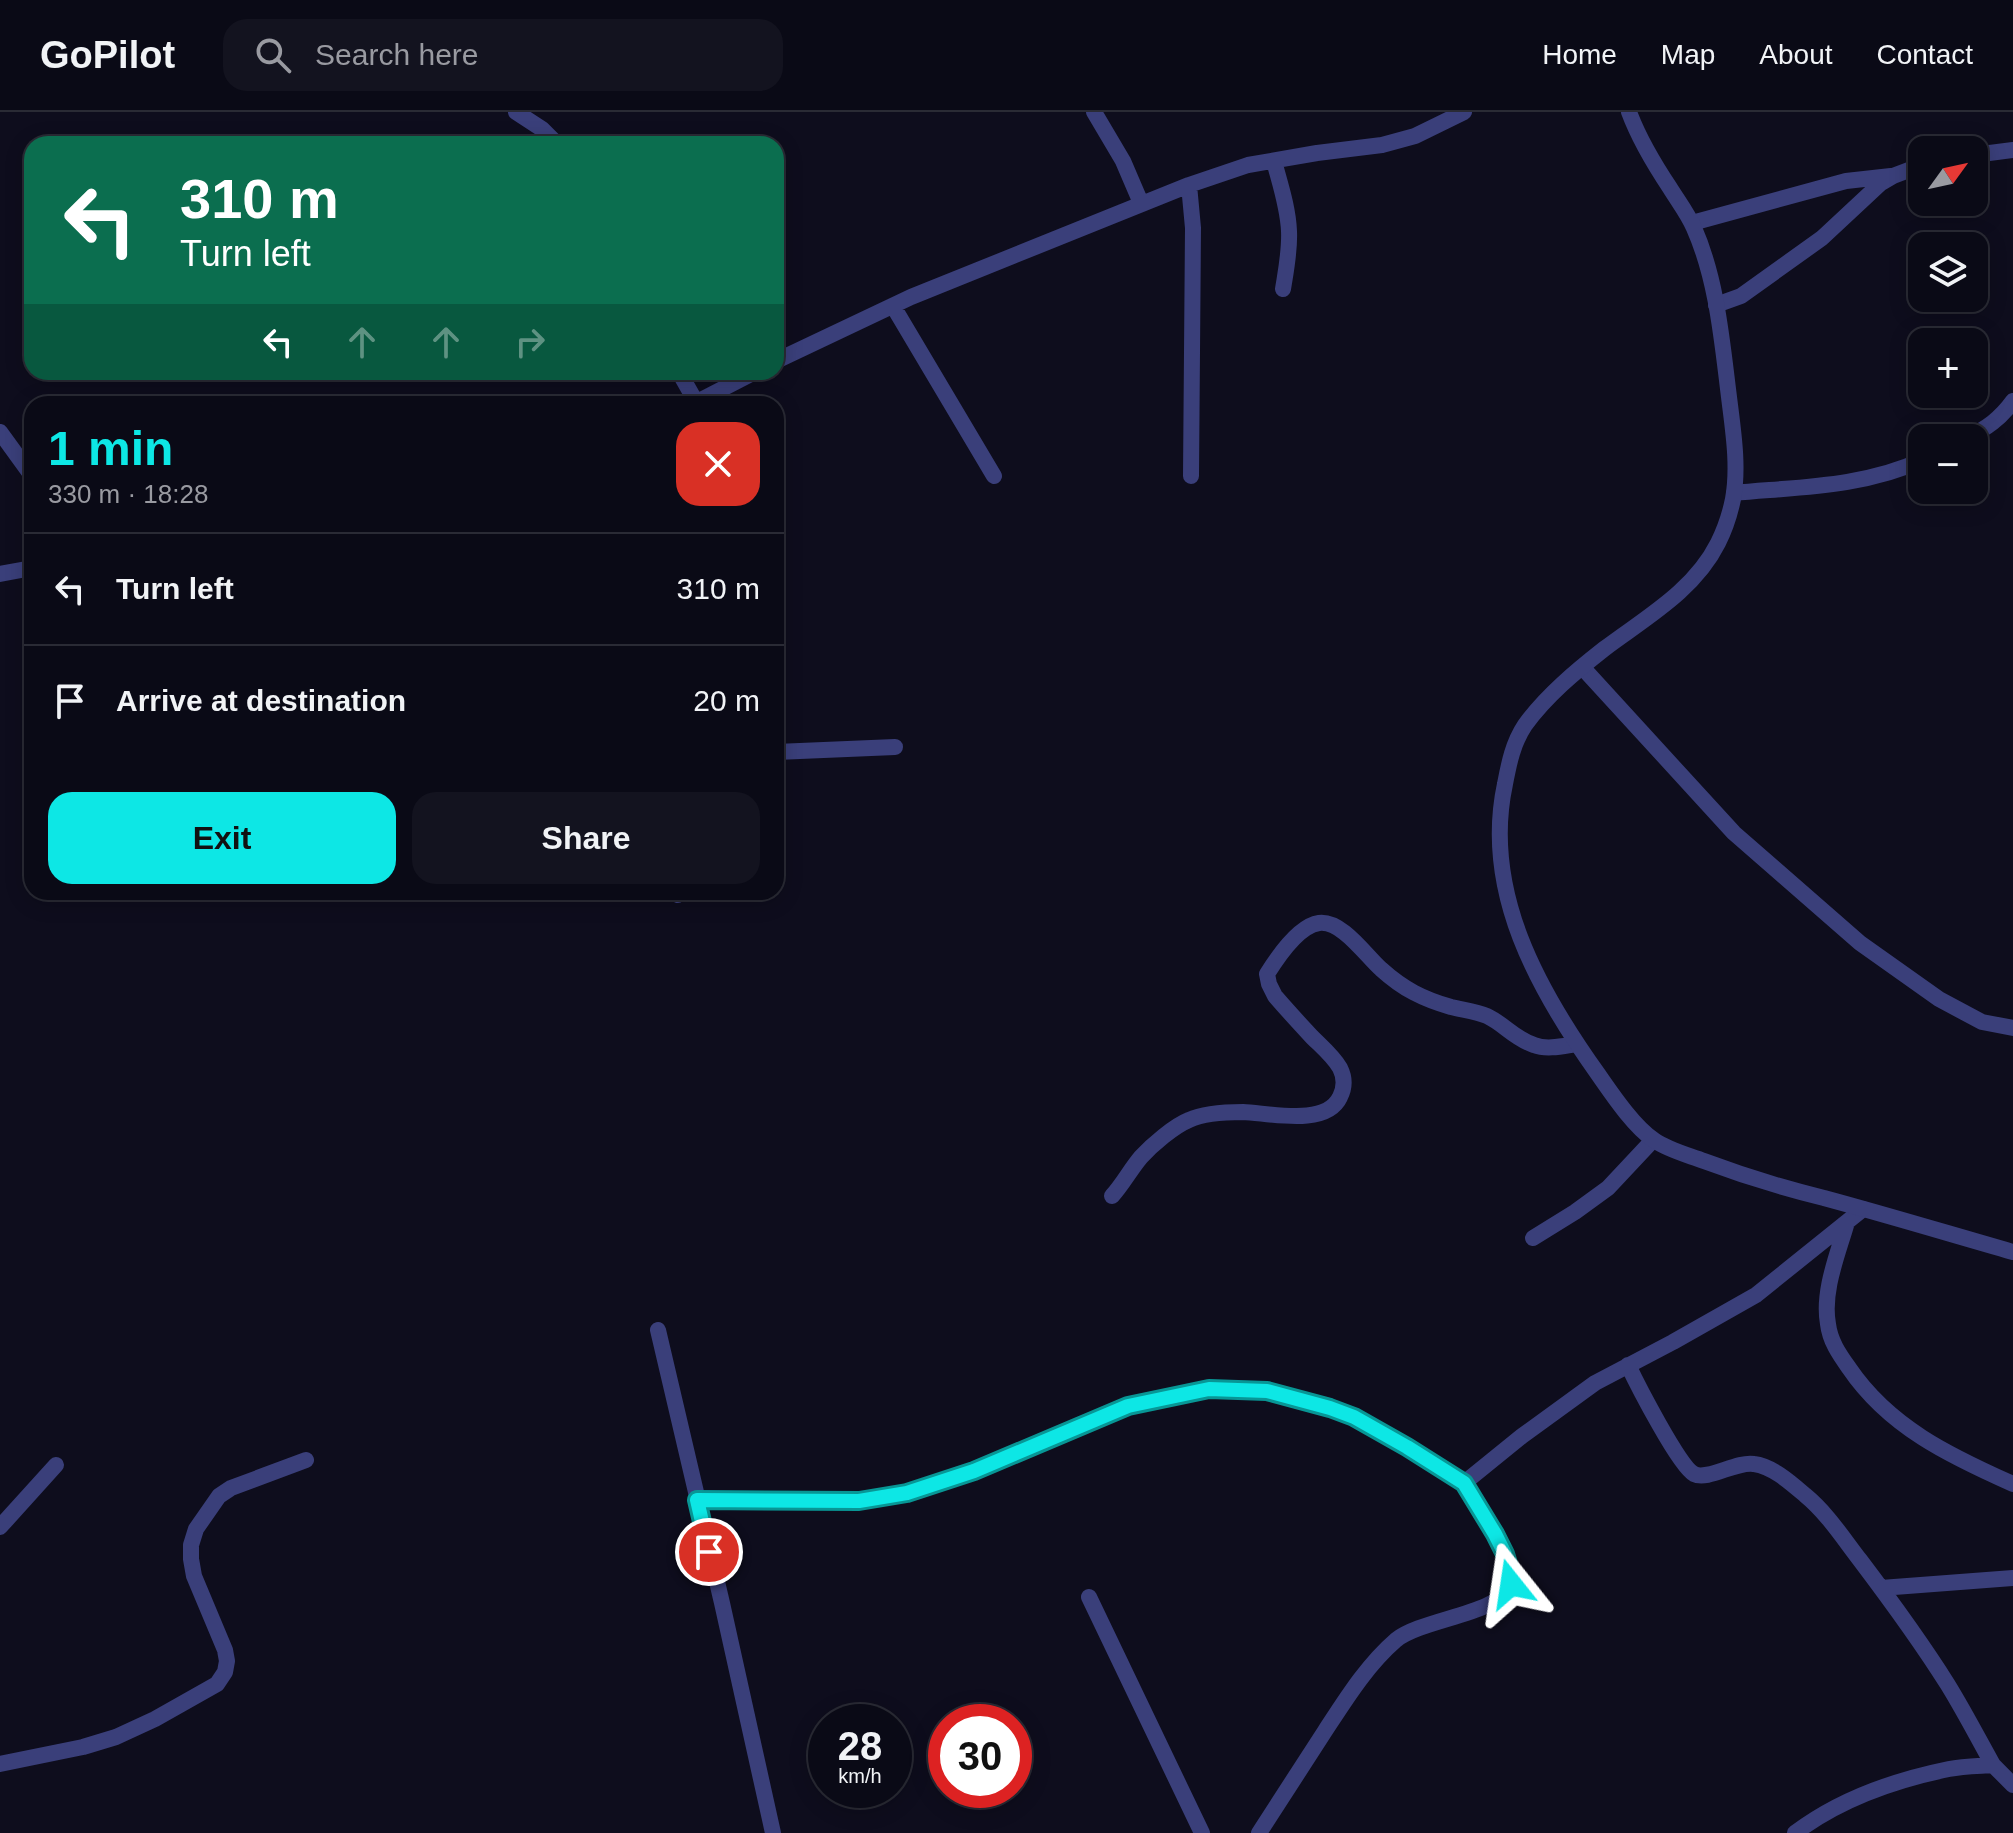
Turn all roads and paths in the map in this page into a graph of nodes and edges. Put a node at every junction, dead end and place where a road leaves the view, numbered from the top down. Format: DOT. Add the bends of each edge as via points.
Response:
graph roads {
  1 [pos="516,112"];
  2 [pos="1094,112"];
  3 [pos="1464,112"];
  4 [pos="1629,112"];
  5 [pos="549,136"];
  6 [pos="2013,150"];
  7 [pos="1988,153"];
  8 [pos="1274,161"];
  9 [pos="1908,170"];
  10 [pos="1893,176"];
  11 [pos="1189,185"];
  12 [pos="1141,203"];
  13 [pos="1692,223"];
  14 [pos="1283,289"];
  15 [pos="1716,305"];
  16 [pos="893,306"];
  17 [pos="784,357"];
  18 [pos="739,380"];
  19 [pos="708,396"];
  20 [pos="2013,401"];
  21 [pos="1988,427"];
  22 [pos="0,432"];
  23 [pos="24,465"];
  24 [pos="1908,466"];
  25 [pos="994,476"];
  26 [pos="1191,476"];
  27 [pos="1734,493"];
  28 [pos="24,570"];
  29 [pos="0,574"];
  30 [pos="1583,668"];
  31 [pos="895,747"];
  32 [pos="784,752"];
  33 [pos="2013,1028"];
  34 [pos="1576,1044"];
  35 [pos="1653,1140"];
  36 [pos="1112,1196"];
  37 [pos="1863,1209"];
  38 [pos="1847,1222"];
  39 [pos="1533,1238"];
  40 [pos="2013,1252"];
  41 [pos="658,1330"];
  42 [pos="1628,1365"];
  43 [pos="306,1460"];
  44 [pos="56,1465"];
  45 [pos="1464,1483"];
  46 [pos="2013,1484"];
  47 [pos="697,1500"];
  48 [pos="0,1527"];
  49 [pos="2013,1578"];
  50 [pos="1881,1588"];
  51 [pos="1089,1597"];
  52 [pos="0,1764"];
  53 [pos="1993,1765"];
  54 [pos="2013,1785"];
  55 [pos="773,1833"];
  56 [pos="1202,1833"];
  57 [pos="1259,1833"];
  58 [pos="1795,1833"];
  1 -- 5 [label="street"];
  2 -- 12 [label="street"];
  3 -- 8 [label="street" via="1382,145"];
  4 -- 13 [label="street"];
  6 -- 7 [label="street"];
  8 -- 11 [label="street"];
  8 -- 14 [label="street" via="1288,216"];
  9 -- 10 [label="street"];
  10 -- 13 [label="street" via="1846,181"];
  10 -- 15 [label="street" via="1822,238 1741,296"];
  11 -- 12 [label="street"];
  11 -- 26 [label="street"];
  12 -- 16 [label="street"];
  13 -- 15 [label="street"];
  15 -- 27 [label="street" via="1733,430"];
  16 -- 17 [label="street"];
  16 -- 25 [label="street"];
  18 -- 19 [label="street"];
  20 -- 21 [label="street"];
  22 -- 23 [label="street"];
  24 -- 27 [label="street" via="1861,479"];
  27 -- 30 [label="street" via="1718,545 1698,573"];
  28 -- 29 [label="street"];
  30 -- 33 [label="street" via="1734,833 1860,943 1939,999 1982,1022"];
  30 -- 34 [label="street" via="1549,698 1511,752 1499,840 1519,939"];
  31 -- 32 [label="street"];
  34 -- 35 [label="street"];
  34 -- 36 [label="street" via="1536,1046 1483,1014 1422,998 1381,969 1347,935 1319,923 1293,939 1267,974 1275,996 1341,1070 1338,1102 1310,1115 1243,1112 1188,1120 1142,1156"];
  35 -- 37 [label="street" via="1758,1181"];
  35 -- 39 [label="street" via="1608,1188"];
  37 -- 38 [label="street"];
  37 -- 40 [label="street"];
  38 -- 42 [label="street" via="1756,1295"];
  38 -- 46 [label="street" via="1828,1292 1833,1345 1888,1412 1928,1442"];
  41 -- 47 [label="street"];
  42 -- 45 [label="street" via="1583,1391"];
  42 -- 50 [label="street" via="1654,1415 1695,1474 1741,1464 1767,1468 1807,1496"];
  43 -- 52 [label="street" via="231,1488 196,1529 191,1545 194,1576 227,1661 217,1684 116,1737"];
  44 -- 48 [label="street"];
  45 -- 47 [label="street" via="1330,1408 1267,1391 1209,1389 1128,1406 974,1471 907,1493 859,1501"];
  45 -- 57 [label="street" via="1505,1554 1511,1584 1493,1603 1408,1633 1390,1647 1354,1687"];
  47 -- 55 [label="street"];
  49 -- 50 [label="street"];
  50 -- 53 [label="street" via="1948,1686"];
  51 -- 56 [label="street"];
  53 -- 54 [label="street"];
  53 -- 58 [label="street" via="1951,1768 1878,1788"];
}
